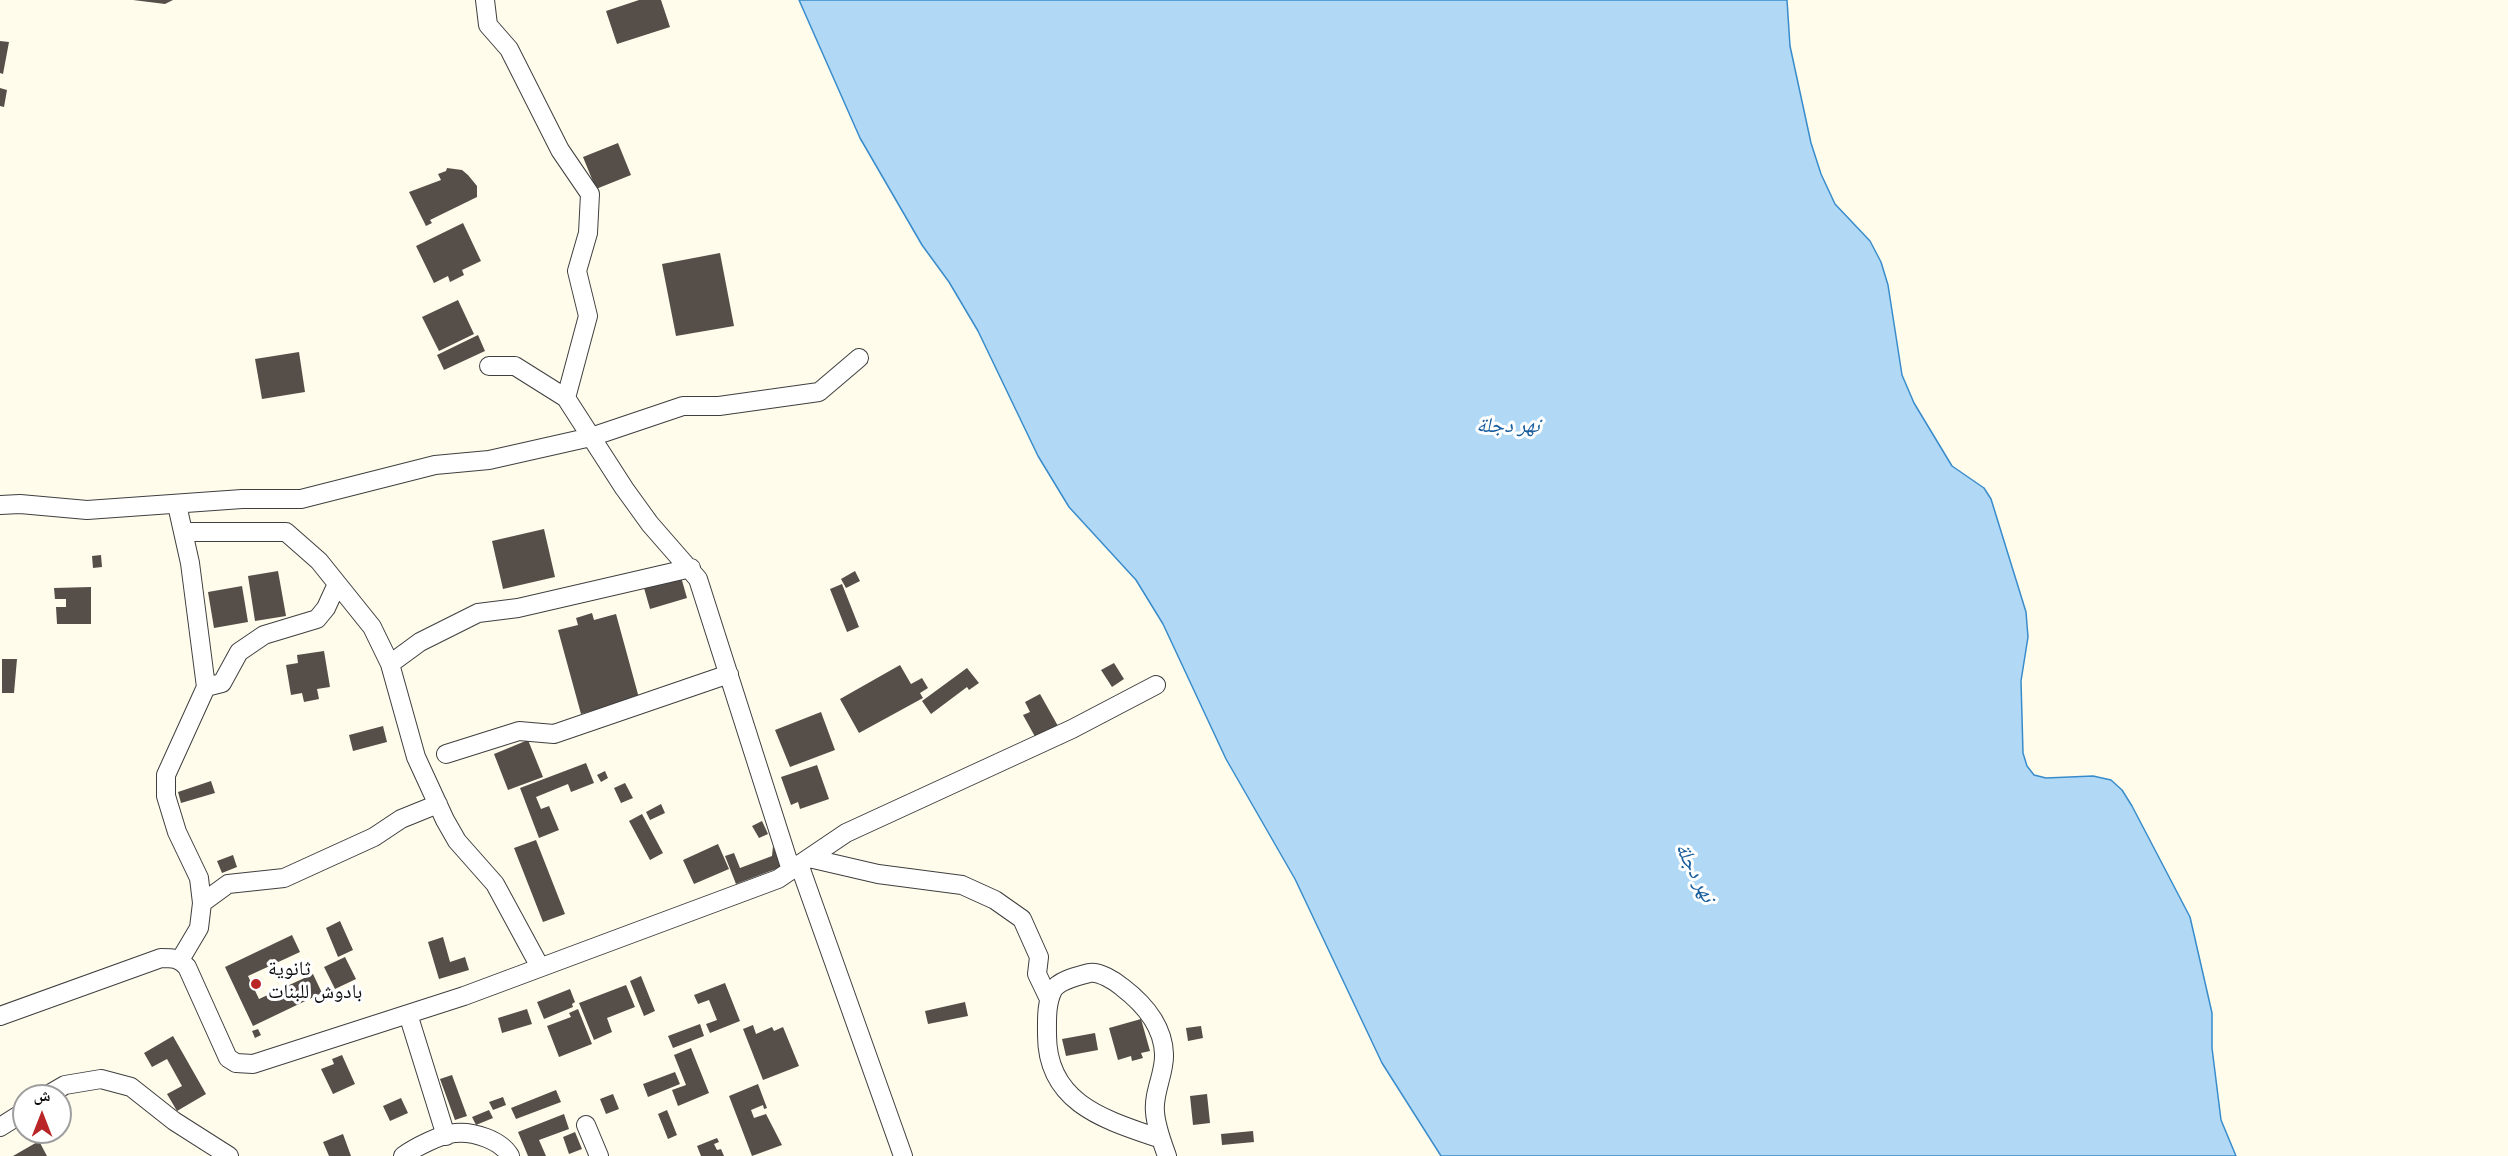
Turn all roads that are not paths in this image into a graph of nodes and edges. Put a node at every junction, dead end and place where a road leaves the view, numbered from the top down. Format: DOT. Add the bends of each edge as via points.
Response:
graph roads {
  1 [pos="485,0"];
  2 [pos="859,358"];
  3 [pos="489,366"];
  4 [pos="566,398"];
  5 [pos="591,436"];
  6 [pos="0,505"];
  7 [pos="177,505"];
  8 [pos="183,532"];
  9 [pos="691,568"];
  10 [pos="337,584"];
  11 [pos="390,664"];
  12 [pos="729,674"];
  13 [pos="1156,685"];
  14 [pos="206,687"];
  15 [pos="446,754"];
  16 [pos="438,804"];
  17 [pos="800,864"];
  18 [pos="202,903"];
  19 [pos="180,960"];
  20 [pos="540,967"];
  21 [pos="1049,999"];
  22 [pos="408,1014"];
  23 [pos="0,1016"];
  24 [pos="71,1084"];
  25 [pos="586,1125"];
  26 [pos="446,1136"];
  27 [pos="1164,1148"];
  28 [pos="229,1156"];
  29 [pos="403,1156"];
  30 [pos="510,1156"];
  31 [pos="599,1156"];
  32 [pos="903,1156"];
  1 -- 4 [label="street" via="488,25 509,49 560,150 590,194 588,233 577,271 588,316"];
  2 -- 5 [label="street" via="819,392 719,406 683,406"];
  3 -- 4 [label="street" via="515,366"];
  4 -- 5 [label="street"];
  5 -- 7 [label="street" via="489,460 435,465 301,499"];
  5 -- 9 [label="street" via="650,524"];
  6 -- 7 [label="street" via="87,510"];
  7 -- 8 [label="street"];
  8 -- 10 [label="street" via="286,532 319,561"];
  8 -- 14 [label="street"];
  9 -- 11 [label="street" via="518,608 478,613 420,642"];
  9 -- 12 [label="street"];
  10 -- 11 [label="street" via="372,627"];
  10 -- 14 [label="street" via="317,619 264,636 239,652 222,683"];
  11 -- 16 [label="street" via="416,757"];
  12 -- 15 [label="street" via="554,734 519,731"];
  12 -- 17 [label="street"];
  13 -- 17 [label="street" via="1072,729 846,833"];
  14 -- 18 [label="street" via="166,775 166,796 177,832 199,878"];
  16 -- 18 [label="street" via="284,878 228,884"];
  16 -- 20 [label="street" via="457,841 495,884"];
  17 -- 20 [label="street" via="778,879"];
  17 -- 21 [label="street" via="962,885 995,900 1022,919 1038,957 1037,974"];
  17 -- 32 [label="street"];
  18 -- 19 [label="street" via="199,928"];
  19 -- 22 [label="street" via="187,967 228,1058 236,1063 254,1064"];
  19 -- 23 [label="street" via="161,958"];
  20 -- 22 [label="street"];
  21 -- 27 [label="street" via="1047,1050 1065,1093"];
  21 -- 27 [label="street" via="1055,987 1093,972 1117,982 1145,1005 1157,1027 1164,1054 1155,1092 1155,1113"];
  22 -- 26 [label="street"];
  24 -- 28 [label="street" via="101,1079 131,1087 174,1121"];
  25 -- 31 [label="street"];
  26 -- 29 [label="street"];
  26 -- 30 [label="street" via="454,1132 484,1137 505,1148"];
}
